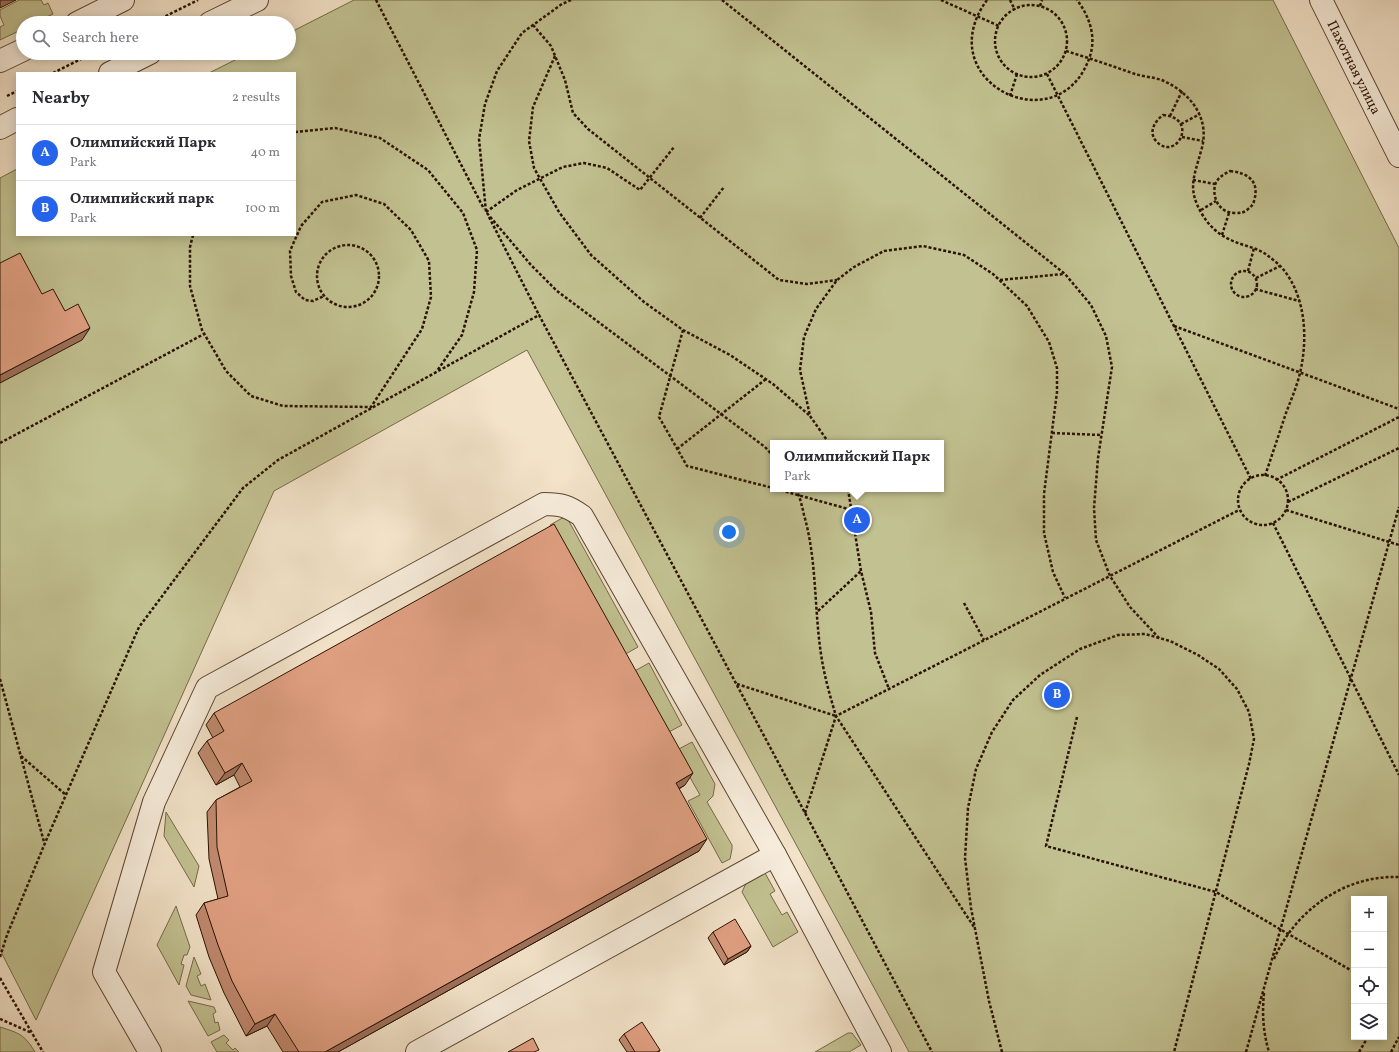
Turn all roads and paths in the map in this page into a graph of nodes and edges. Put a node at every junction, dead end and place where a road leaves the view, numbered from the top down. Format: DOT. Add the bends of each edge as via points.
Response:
graph roads {
  1 [pos="123,0"];
  2 [pos="198,0"];
  3 [pos="256,0"];
  4 [pos="376,0"];
  5 [pos="571,0"];
  6 [pos="722,0"];
  7 [pos="941,0"];
  8 [pos="987,0"];
  9 [pos="1010,0"];
  10 [pos="1042,0"];
  11 [pos="1077,0"];
  12 [pos="1321,0"];
  13 [pos="1040,6"];
  14 [pos="1015,10"];
  15 [pos="91,16"];
  16 [pos="166,16"];
  17 [pos="224,16"];
  18 [pos="977,16"];
  19 [pos="533,25"];
  20 [pos="999,26"];
  21 [pos="1066,51"];
  22 [pos="16,53"];
  23 [pos="555,56"];
  24 [pos="1089,58"];
  25 [pos="79,60"];
  26 [pos="136,60"];
  27 [pos="0,61"];
  28 [pos="55,72"];
  29 [pos="112,72"];
  30 [pos="1017,74"];
  31 [pos="1047,74"];
  32 [pos="1182,91"];
  33 [pos="1057,95"];
  34 [pos="1010,96"];
  35 [pos="1200,114"];
  36 [pos="1170,116"];
  37 [pos="16,120"];
  38 [pos="1181,124"];
  39 [pos="0,128"];
  40 [pos="296,132"];
  41 [pos="1182,137"];
  42 [pos="1203,141"];
  43 [pos="674,146"];
  44 [pos="1399,156"];
  45 [pos="649,177"];
  46 [pos="540,179"];
  47 [pos="1193,180"];
  48 [pos="1216,184"];
  49 [pos="724,187"];
  50 [pos="1216,201"];
  51 [pos="1200,210"];
  52 [pos="486,212"];
  53 [pos="1228,213"];
  54 [pos="700,218"];
  55 [pos="1222,235"];
  56 [pos="193,236"];
  57 [pos="1254,248"];
  58 [pos="1280,266"];
  59 [pos="1248,271"];
  60 [pos="1065,274"];
  61 [pos="1256,278"];
  62 [pos="837,280"];
  63 [pos="999,280"];
  64 [pos="1256,289"];
  65 [pos="324,296"];
  66 [pos="1299,301"];
  67 [pos="539,315"];
  68 [pos="1174,326"];
  69 [pos="683,330"];
  70 [pos="204,334"];
  71 [pos="437,371"];
  72 [pos="1300,372"];
  73 [pos="671,376"];
  74 [pos="766,379"];
  75 [pos="1399,409"];
  76 [pos="721,414"];
  77 [pos="810,416"];
  78 [pos="1399,417"];
  79 [pos="1052,434"];
  80 [pos="1101,435"];
  81 [pos="827,440"];
  82 [pos="0,443"];
  83 [pos="677,448"];
  84 [pos="1399,448"];
  85 [pos="770,453"];
  86 [pos="1265,476"];
  87 [pos="1251,479"];
  88 [pos="1276,480"];
  89 [pos="770,487"];
  90 [pos="788,492"];
  91 [pos="798,492"];
  92 [pos="849,492"];
  93 [pos="799,495"];
  94 [pos="1288,502"];
  95 [pos="1399,507"];
  96 [pos="852,510"];
  97 [pos="1239,510"];
  98 [pos="1286,510"];
  99 [pos="1273,523"];
  100 [pos="1390,541"];
  101 [pos="1399,545"];
  102 [pos="861,571"];
  103 [pos="1110,576"];
  104 [pos="1065,598"];
  105 [pos="964,603"];
  106 [pos="818,611"];
  107 [pos="1159,638"];
  108 [pos="984,640"];
  109 [pos="0,679"];
  110 [pos="1351,679"];
  111 [pos="737,684"];
  112 [pos="889,689"];
  113 [pos="836,716"];
  114 [pos="1077,718"];
  115 [pos="770,747"];
  116 [pos="21,756"];
  117 [pos="1399,774"];
  118 [pos="66,795"];
  119 [pos="805,813"];
  120 [pos="45,843"];
  121 [pos="775,856"];
  122 [pos="1399,877"];
  123 [pos="1216,892"];
  124 [pos="975,928"];
  125 [pos="1281,930"];
  126 [pos="1288,934"];
  127 [pos="1270,968"];
  128 [pos="1351,970"];
  129 [pos="0,978"];
  130 [pos="0,1020"];
  131 [pos="33,1034"];
  132 [pos="1399,1037"];
  133 [pos="1366,1040"];
  134 [pos="43,1052"];
  135 [pos="150,1052"];
  136 [pos="417,1052"];
  137 [pos="880,1052"];
  138 [pos="932,1052"];
  139 [pos="1002,1052"];
  140 [pos="1174,1052"];
  141 [pos="1246,1052"];
  142 [pos="1269,1052"];
  143 [pos="1359,1052"];
  144 [pos="1390,1052"];
  1 -- 15 [label="street"];
  2 -- 16 [label="path"];
  3 -- 17 [label="street"];
  4 -- 52 [label="path"];
  5 -- 19 [label="path"];
  6 -- 60 [label="path"];
  7 -- 18 [label="path"];
  8 -- 18 [label="path"];
  9 -- 14 [label="path"];
  10 -- 13 [label="path"];
  11 -- 24 [label="path" via="1085,10 1090,24 1092,38"];
  12 -- 44 [label="street, Пахотная улица"];
  13 -- 14 [label="path" via="1030,5"];
  13 -- 21 [label="path" via="1061,20 1068,42"];
  14 -- 20 [label="path" via="1009,13"];
  18 -- 20 [label="path"];
  18 -- 34 [label="path" via="972,37 973,52 978,66 986,79"];
  19 -- 23 [label="path" via="551,46"];
  19 -- 52 [label="path" via="522,33 497,70 485,104 479,139"];
  20 -- 30 [label="path" via="995,41 996,51 1008,69"];
  21 -- 24 [label="path"];
  21 -- 31 [label="path" via="1060,64"];
  22 -- 27 [label="street"];
  23 -- 45 [label="path" via="565,80 573,113 588,129"];
  23 -- 46 [label="path" via="533,107 529,141 534,168"];
  24 -- 32 [label="path" via="1142,77 1162,80"];
  24 -- 33 [label="path" via="1078,79"];
  25 -- 28 [label="path"];
  26 -- 29 [label="street"];
  30 -- 31 [label="path" via="1028,77"];
  30 -- 34 [label="path"];
  31 -- 33 [label="path"];
  32 -- 35 [label="path"];
  32 -- 36 [label="path"];
  33 -- 34 [label="path" via="1040,100"];
  33 -- 68 [label="path"];
  35 -- 38 [label="path"];
  35 -- 42 [label="path"];
  36 -- 38 [label="path"];
  36 -- 41 [label="path" via="1164,115 1156,120 1152,130 1154,138 1160,145 1168,147 1176,144"];
  37 -- 39 [label="street"];
  38 -- 41 [label="path"];
  40 -- 71 [label="path" via="334,128 380,138 428,170 463,213 477,250 474,292 462,335"];
  41 -- 42 [label="path"];
  42 -- 47 [label="path"];
  43 -- 45 [label="path"];
  45 -- 46 [label="path" via="640,190 607,168 584,164 564,167"];
  45 -- 54 [label="path"];
  46 -- 52 [label="path" via="517,190"];
  46 -- 69 [label="path" via="559,212 591,255 644,302"];
  47 -- 48 [label="path"];
  47 -- 51 [label="path" via="1194,198"];
  48 -- 50 [label="path"];
  48 -- 53 [label="path" via="1221,176 1230,170 1250,177 1254,184 1254,205 1243,212"];
  49 -- 54 [label="path"];
  50 -- 51 [label="path"];
  50 -- 53 [label="path"];
  51 -- 55 [label="path" via="1215,231"];
  52 -- 67 [label="path"];
  52 -- 73 [label="path" via="557,291"];
  53 -- 55 [label="path"];
  54 -- 62 [label="path" via="779,280 807,284"];
  55 -- 57 [label="path"];
  56 -- 70 [label="path" via="190,247 190,286"];
  57 -- 58 [label="path"];
  57 -- 59 [label="path"];
  58 -- 61 [label="path"];
  58 -- 66 [label="path" via="1296,290"];
  59 -- 61 [label="path"];
  59 -- 64 [label="path" via="1241,270 1233,275 1231,291 1239,297 1247,297"];
  60 -- 63 [label="path"];
  60 -- 80 [label="path" via="1091,305 1106,336 1112,367"];
  61 -- 64 [label="path"];
  62 -- 63 [label="path" via="884,250 923,246 964,255"];
  62 -- 77 [label="path" via="816,309 804,337 800,370"];
  63 -- 79 [label="path" via="1027,306 1048,342 1057,368"];
  64 -- 66 [label="path"];
  65 -- 65 [label="path" via="341,307 360,305 370,299 379,280 379,269 375,259 358,245 336,246 327,252 317,269 319,289"];
  65 -- 70 [label="path" via="313,301 305,300 296,292 291,276 290,251 301,226 322,202 356,195 384,204 412,230 429,261 431,297 422,329 371,407 283,406 251,396 226,371"];
  66 -- 72 [label="path" via="1305,334"];
  68 -- 72 [label="path"];
  68 -- 87 [label="path"];
  69 -- 73 [label="path"];
  69 -- 74 [label="path" via="730,355"];
  70 -- 82 [label="path"];
  72 -- 75 [label="path"];
  72 -- 86 [label="path"];
  73 -- 76 [label="path"];
  73 -- 83 [label="path" via="659,417"];
  74 -- 76 [label="path"];
  74 -- 77 [label="path"];
  76 -- 83 [label="path"];
  76 -- 85 [label="path"];
  77 -- 81 [label="path"];
  78 -- 88 [label="path"];
  79 -- 80 [label="path"];
  79 -- 104 [label="path" via="1044,494 1044,533 1052,572"];
  80 -- 103 [label="path" via="1094,508 1096,540"];
  83 -- 89 [label="path" via="687,466"];
  84 -- 94 [label="path"];
  86 -- 87 [label="path"];
  86 -- 88 [label="path"];
  87 -- 97 [label="path" via="1240,489"];
  88 -- 94 [label="path" via="1284,487"];
  90 -- 93 [label="path"];
  91 -- 93 [label="path"];
  92 -- 96 [label="path"];
  93 -- 96 [label="path"];
  93 -- 106 [label="path" via="809,532"];
  94 -- 98 [label="path"];
  95 -- 100 [label="path"];
  96 -- 102 [label="path"];
  97 -- 99 [label="path" via="1249,522 1262,525"];
  97 -- 103 [label="path"];
  98 -- 99 [label="path"];
  98 -- 100 [label="path"];
  99 -- 110 [label="path"];
  100 -- 101 [label="path"];
  100 -- 110 [label="path"];
  102 -- 106 [label="path"];
  102 -- 112 [label="path" via="871,612 876,653"];
  103 -- 104 [label="path"];
  103 -- 107 [label="path" via="1130,607"];
  104 -- 108 [label="path"];
  105 -- 108 [label="path"];
  106 -- 113 [label="path" via="821,654"];
  107 -- 123 [label="path" via="1198,655 1219,669 1237,689 1249,712 1254,739"];
  107 -- 124 [label="path" via="1144,634 1118,635 1080,649 1040,675 1018,695 992,732 976,769 968,808 965,858"];
  108 -- 112 [label="path"];
  109 -- 116 [label="path"];
  110 -- 117 [label="path"];
  110 -- 125 [label="path"];
  111 -- 113 [label="path"];
  112 -- 113 [label="path"];
  113 -- 119 [label="path"];
  113 -- 124 [label="path"];
  114 -- 123 [label="path" via="1046,846"];
  115 -- 119 [label="path"];
  116 -- 118 [label="path"];
  116 -- 120 [label="path"];
  119 -- 138 [label="path"];
  121 -- 135 [label="street" via="582,516 559,504 544,504 207,688 154,802 104,972"];
  121 -- 136 [label="street"];
  121 -- 137 [label="street"];
  122 -- 126 [label="path" via="1367,880 1345,887 1307,912"];
  123 -- 125 [label="path"];
  123 -- 140 [label="path"];
  124 -- 139 [label="path" via="989,1002"];
  125 -- 126 [label="path"];
  125 -- 127 [label="path"];
  126 -- 127 [label="path"];
  126 -- 128 [label="path"];
  127 -- 141 [label="path"];
  127 -- 142 [label="path" via="1264,989 1263,1009"];
  129 -- 131 [label="path"];
  130 -- 131 [label="path"];
  131 -- 134 [label="path"];
  132 -- 144 [label="path"];
  133 -- 143 [label="path"];
}
